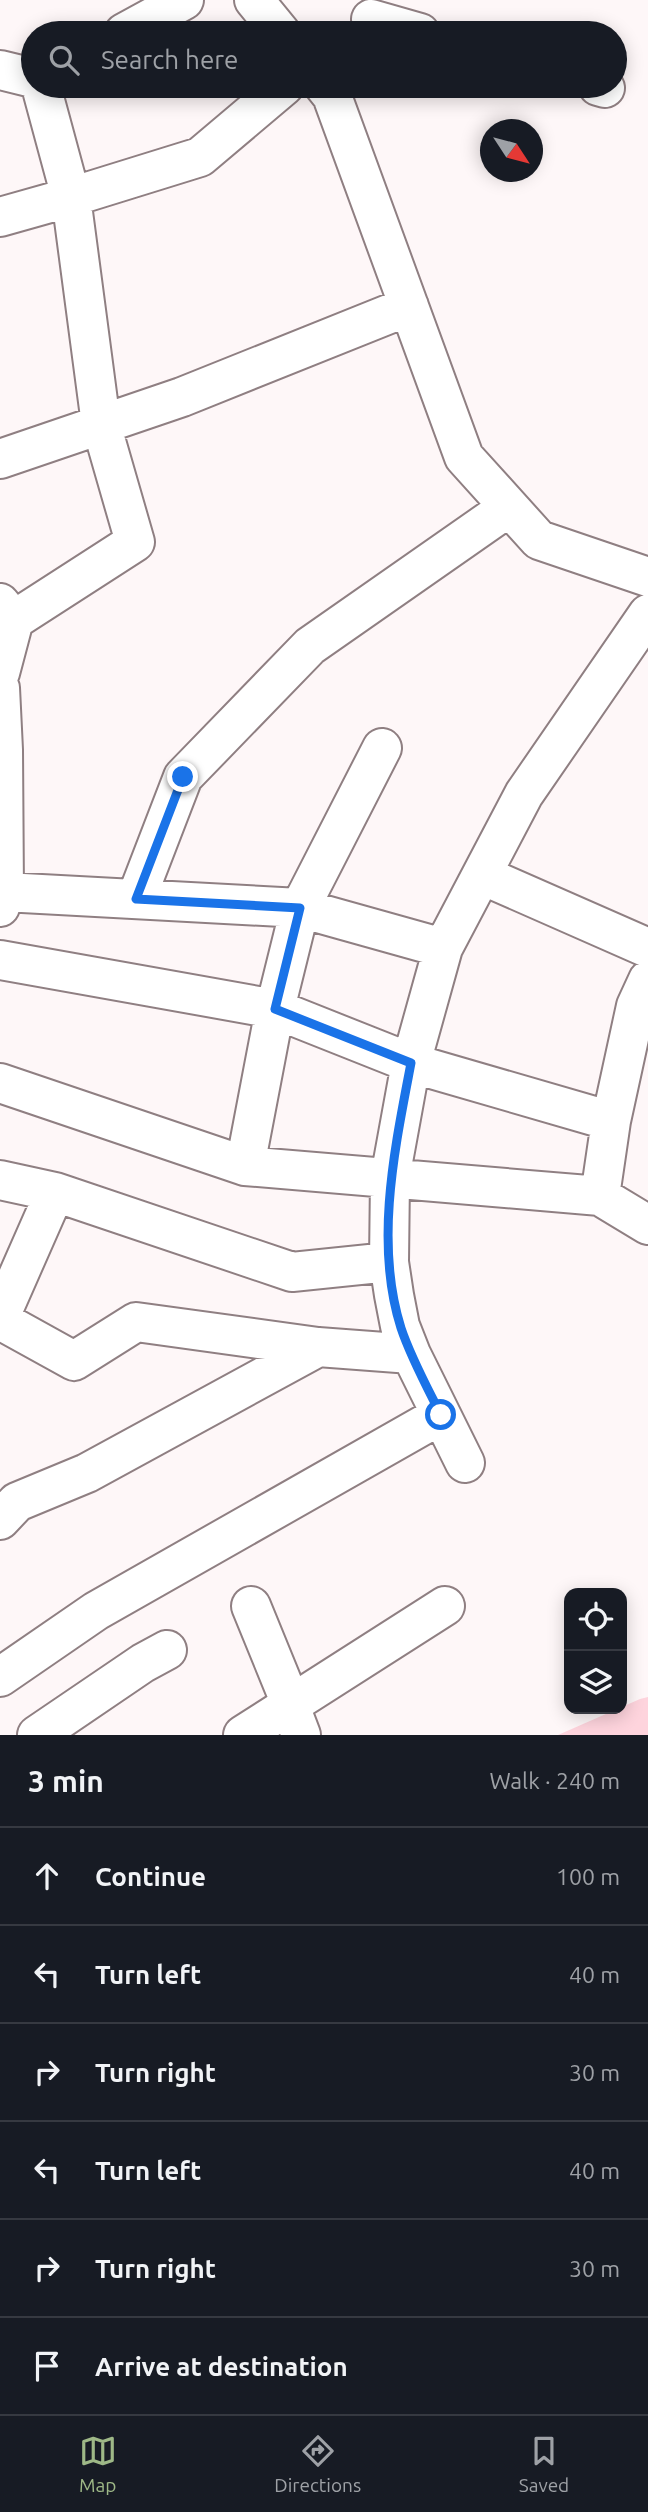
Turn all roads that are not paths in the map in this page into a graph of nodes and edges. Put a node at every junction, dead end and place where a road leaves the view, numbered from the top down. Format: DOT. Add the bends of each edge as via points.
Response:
graph roads {
  1 [pos="184,0"];
  2 [pos="254,0"];
  3 [pos="146,21"];
  4 [pos="271,21"];
  5 [pos="0,70"];
  6 [pos="21,75"];
  7 [pos="44,98"];
  8 [pos="270,98"];
  9 [pos="333,98"];
  10 [pos="71,197"];
  11 [pos="0,217"];
  12 [pos="409,306"];
  13 [pos="101,424"];
  14 [pos="0,459"];
  15 [pos="509,507"];
  16 [pos="648,577"];
  17 [pos="7,612"];
  18 [pos="648,614"];
  19 [pos="0,673"];
  20 [pos="0,688"];
  21 [pos="382,748"];
  22 [pos="482,875"];
  23 [pos="136,899"];
  24 [pos="2,900"];
  25 [pos="300,908"];
  26 [pos="443,948"];
  27 [pos="648,948"];
  28 [pos="0,960"];
  29 [pos="648,979"];
  30 [pos="275,1009"];
  31 [pos="411,1063"];
  32 [pos="0,1083"];
  33 [pos="611,1121"];
  34 [pos="245,1166"];
  35 [pos="390,1178"];
  36 [pos="0,1180"];
  37 [pos="55,1192"];
  38 [pos="600,1196"];
  39 [pos="648,1225"];
  40 [pos="390,1262"];
  41 [pos="0,1319"];
  42 [pos="318,1347"];
  43 [pos="411,1354"];
  44 [pos="441,1415"];
  45 [pos="465,1463"];
  46 [pos="0,1520"];
  47 [pos="251,1606"];
  48 [pos="445,1606"];
  49 [pos="167,1650"];
  50 [pos="0,1678"];
  51 [pos="296,1720"];
  52 [pos="37,1735"];
  53 [pos="243,1735"];
  1 -- 3 [label="street"];
  2 -- 4 [label="street"];
  5 -- 6 [label="street"];
  7 -- 10 [label="street"];
  8 -- 10 [label="street" via="200,157"];
  9 -- 12 [label="street"];
  10 -- 11 [label="street"];
  10 -- 13 [label="street"];
  12 -- 13 [label="street" via="182,397"];
  12 -- 15 [label="street" via="464,457"];
  13 -- 14 [label="street"];
  13 -- 17 [label="street" via="135,542"];
  15 -- 16 [label="street" via="539,540"];
  15 -- 23 [label="street" via="310,646 183,777"];
  17 -- 19 [label="street"];
  18 -- 22 [label="street" via="524,794"];
  20 -- 24 [label="street"];
  21 -- 25 [label="street"];
  22 -- 26 [label="street"];
  22 -- 27 [label="street"];
  23 -- 24 [label="street"];
  23 -- 25 [label="street"];
  25 -- 26 [label="street"];
  25 -- 30 [label="street"];
  26 -- 31 [label="street"];
  28 -- 30 [label="street"];
  29 -- 33 [label="street" via="636,1006"];
  30 -- 31 [label="street"];
  30 -- 34 [label="street"];
  31 -- 33 [label="street"];
  31 -- 35 [label="street"];
  32 -- 34 [label="street"];
  33 -- 38 [label="street"];
  34 -- 35 [label="street"];
  35 -- 38 [label="street"];
  35 -- 40 [label="street"];
  36 -- 37 [label="street"];
  37 -- 40 [label="street" via="292,1272"];
  37 -- 41 [label="street"];
  38 -- 39 [label="street"];
  40 -- 43 [label="street" via="400,1326"];
  41 -- 42 [label="street" via="74,1361 136,1322"];
  42 -- 43 [label="street"];
  42 -- 46 [label="street" via="87,1473 17,1503"];
  43 -- 44 [label="street"];
  44 -- 45 [label="street"];
  44 -- 50 [label="street" via="96,1611"];
  47 -- 51 [label="street"];
  48 -- 51 [label="street"];
  49 -- 52 [label="street"];
  51 -- 53 [label="street"];
}
